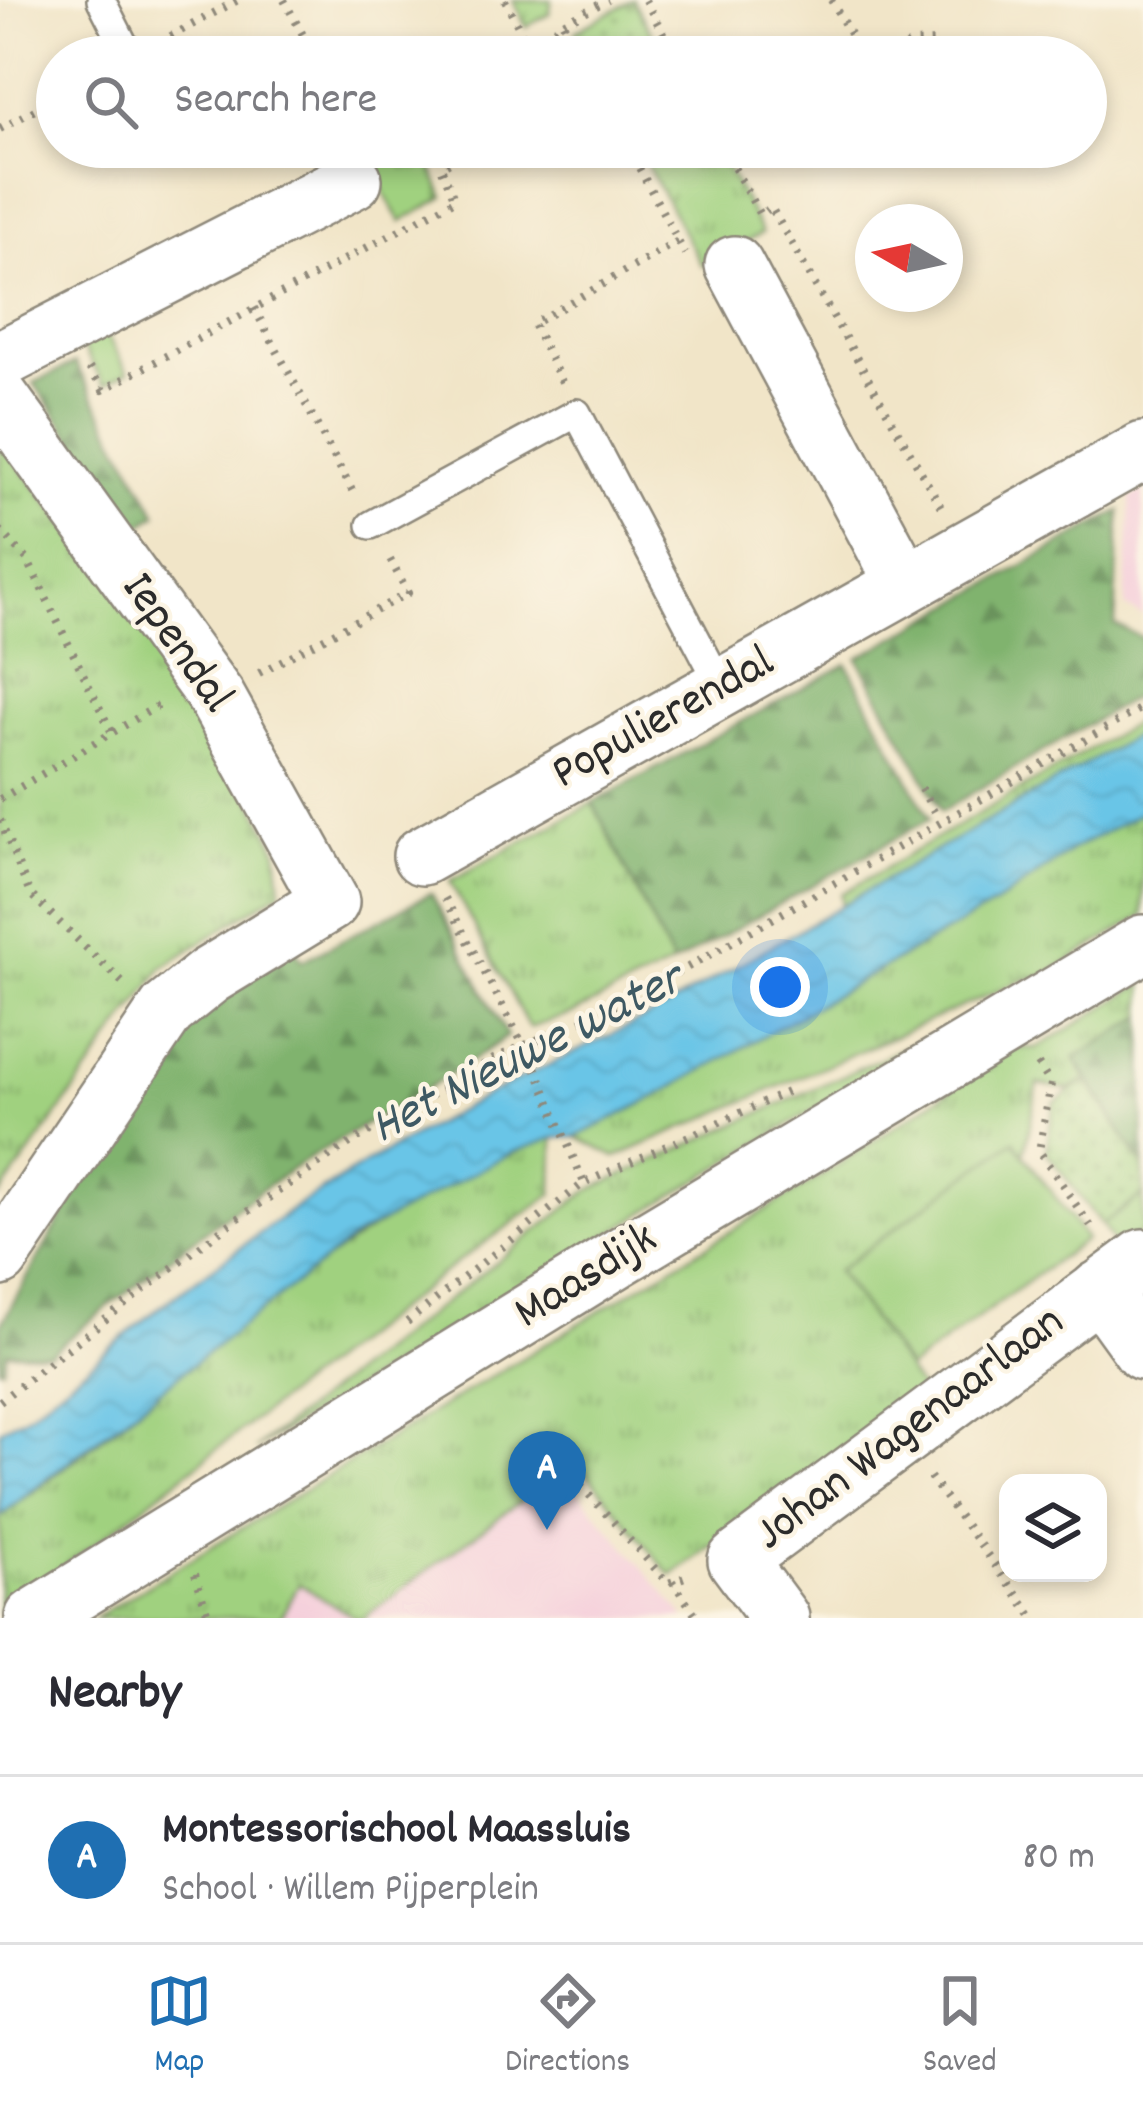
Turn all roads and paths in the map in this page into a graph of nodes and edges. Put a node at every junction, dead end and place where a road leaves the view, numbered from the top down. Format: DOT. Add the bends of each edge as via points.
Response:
graph roads {
  1 [pos="101,0"];
  2 [pos="238,0"];
  3 [pos="284,0"];
  4 [pos="505,0"];
  5 [pos="608,0"];
  6 [pos="645,0"];
  7 [pos="831,0"];
  8 [pos="563,23"];
  9 [pos="130,36"];
  10 [pos="170,36"];
  11 [pos="304,36"];
  12 [pos="523,36"];
  13 [pos="546,36"];
  14 [pos="570,36"];
  15 [pos="665,36"];
  16 [pos="851,36"];
  17 [pos="36,109"];
  18 [pos="0,129"];
  19 [pos="441,168"];
  20 [pos="735,168"];
  21 [pos="353,180"];
  22 [pos="678,241"];
  23 [pos="734,265"];
  24 [pos="254,308"];
  25 [pos="65,329"];
  26 [pos="0,361"];
  27 [pos="0,398"];
  28 [pos="577,413"];
  29 [pos="1143,451"];
  30 [pos="371,525"];
  31 [pos="0,530"];
  32 [pos="965,550"];
  33 [pos="905,584"];
  34 [pos="204,680"];
  35 [pos="722,688"];
  36 [pos="1143,706"];
  37 [pos="111,731"];
  38 [pos="921,788"];
  39 [pos="0,799"];
  40 [pos="936,815"];
  41 [pos="0,820"];
  42 [pos="422,856"];
  43 [pos="1143,944"];
  44 [pos="167,1010"];
  45 [pos="1010,1022"];
  46 [pos="523,1044"];
  47 [pos="584,1183"];
  48 [pos="0,1257"];
  49 [pos="1122,1273"];
  50 [pos="1143,1351"];
  51 [pos="0,1401"];
  52 [pos="901,1437"];
  53 [pos="572,1477"];
  54 [pos="737,1560"];
  55 [pos="672,1581"];
  56 [pos="34,1618"];
  57 [pos="698,1618"];
  58 [pos="780,1618"];
  59 [pos="1034,1618"];
  1 -- 9 [label="lane"];
  2 -- 10 [label="path"];
  3 -- 11 [label="path"];
  4 -- 12 [label="path"];
  5 -- 8 [label="path"];
  6 -- 15 [label="path"];
  7 -- 16 [label="path"];
  8 -- 13 [label="path"];
  8 -- 14 [label="path"];
  17 -- 18 [label="path"];
  19 -- 24 [label="path" via="455,200"];
  20 -- 32 [label="path" via="760,215 771,206"];
  21 -- 25 [label="street"];
  22 -- 28 [label="path" via="533,324"];
  23 -- 33 [label="street"];
  24 -- 25 [label="path" via="103,390"];
  24 -- 30 [label="path"];
  25 -- 26 [label="street"];
  27 -- 34 [label="street, Iependal"];
  28 -- 30 [label="lane"];
  28 -- 35 [label="lane"];
  29 -- 32 [label="street, Populierendal"];
  30 -- 34 [label="path" via="408,593 258,674 242,666"];
  31 -- 37 [label="path" via="27,559"];
  32 -- 33 [label="street, Populierendal"];
  33 -- 35 [label="street, Populierendal"];
  34 -- 37 [label="path"];
  34 -- 44 [label="street, Iependal" via="330,902"];
  35 -- 42 [label="street, Populierendal"];
  36 -- 46 [label="path" via="688,967"];
  37 -- 39 [label="path"];
  38 -- 40 [label="path"];
  41 -- 44 [label="path" via="30,894 137,998"];
  42 -- 46 [label="path"];
  43 -- 45 [label="street, Maasdijk"];
  44 -- 48 [label="street"];
  45 -- 49 [label="path" via="1051,1084 1039,1151"];
  45 -- 56 [label="street, Maasdijk"];
  46 -- 47 [label="path"];
  46 -- 51 [label="path" via="287,1183"];
  49 -- 50 [label="street"];
  49 -- 52 [label="street, Johan Wagenaarlaan"];
  52 -- 54 [label="street, Johan Wagenaarlaan"];
  52 -- 59 [label="path"];
  53 -- 55 [label="path"];
  54 -- 55 [label="path"];
  54 -- 58 [label="street"];
  55 -- 57 [label="path"];
}
